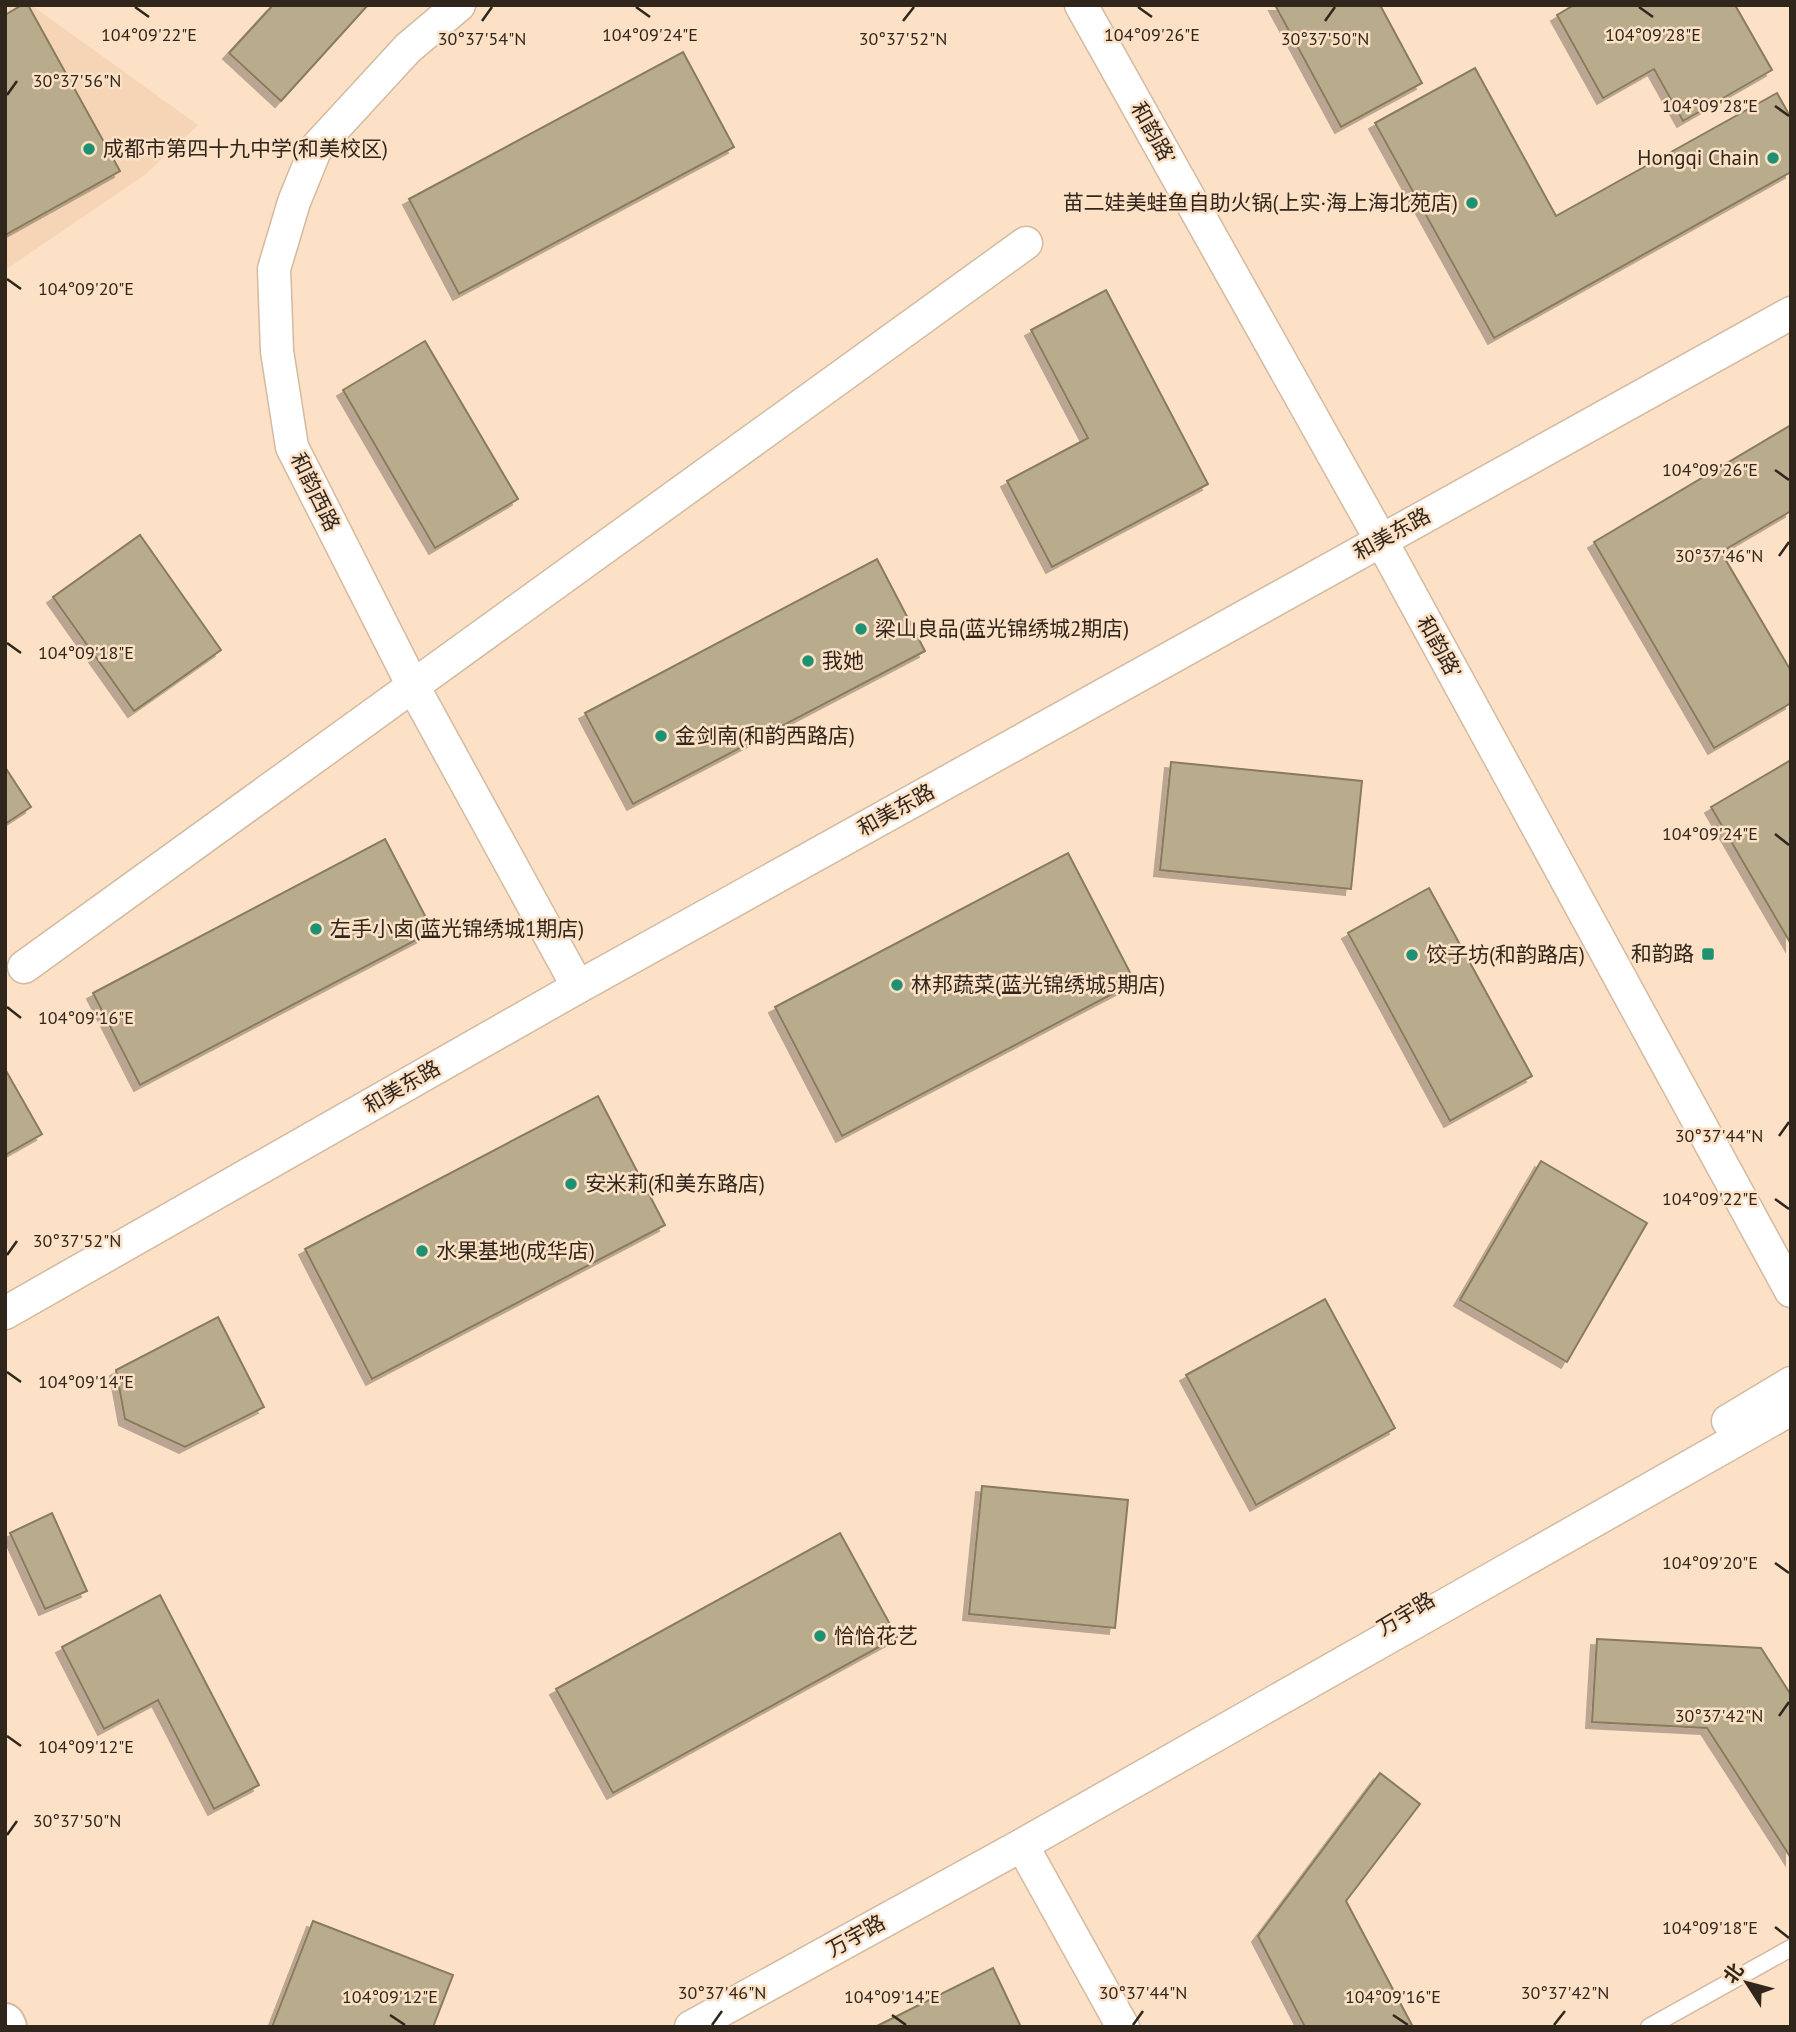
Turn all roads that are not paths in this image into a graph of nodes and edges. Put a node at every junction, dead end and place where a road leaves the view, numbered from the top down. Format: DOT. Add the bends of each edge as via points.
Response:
graph roads {
  1 [pos="459,5"];
  2 [pos="1081,5"];
  3 [pos="1026,243"];
  4 [pos="1791,313"];
  5 [pos="1381,540"];
  6 [pos="413,687"];
  7 [pos="24,967"];
  8 [pos="578,987"];
  9 [pos="1791,1292"];
  10 [pos="5,1313"];
  11 [pos="1791,1383"];
  12 [pos="1791,1409"];
  13 [pos="1022,1845"];
  14 [pos="1791,1948"];
  15 [pos="691,2027"];
  16 [pos="1123,2027"];
  17 [pos="1649,2027"];
  1 -- 6 [label="street, 和韵西路" via="408,48 316,148 274,269 277,351 292,447"];
  2 -- 5 [label="street, 和韵路’"];
  3 -- 6 [label="street"];
  4 -- 5 [label="street, 和美东路"];
  5 -- 8 [label="street, 和美东路"];
  5 -- 9 [label="street, 和韵路’"];
  6 -- 7 [label="street"];
  6 -- 8 [label="street, 和韵西路"];
  8 -- 10 [label="street, 和美东路"];
  11 -- 13 [label="street, 万宇路"];
  12 -- 13 [label="street, 万宇路"];
  13 -- 15 [label="street, 万宇路"];
  13 -- 16 [label="street"];
  14 -- 17 [label="lane"];
}
